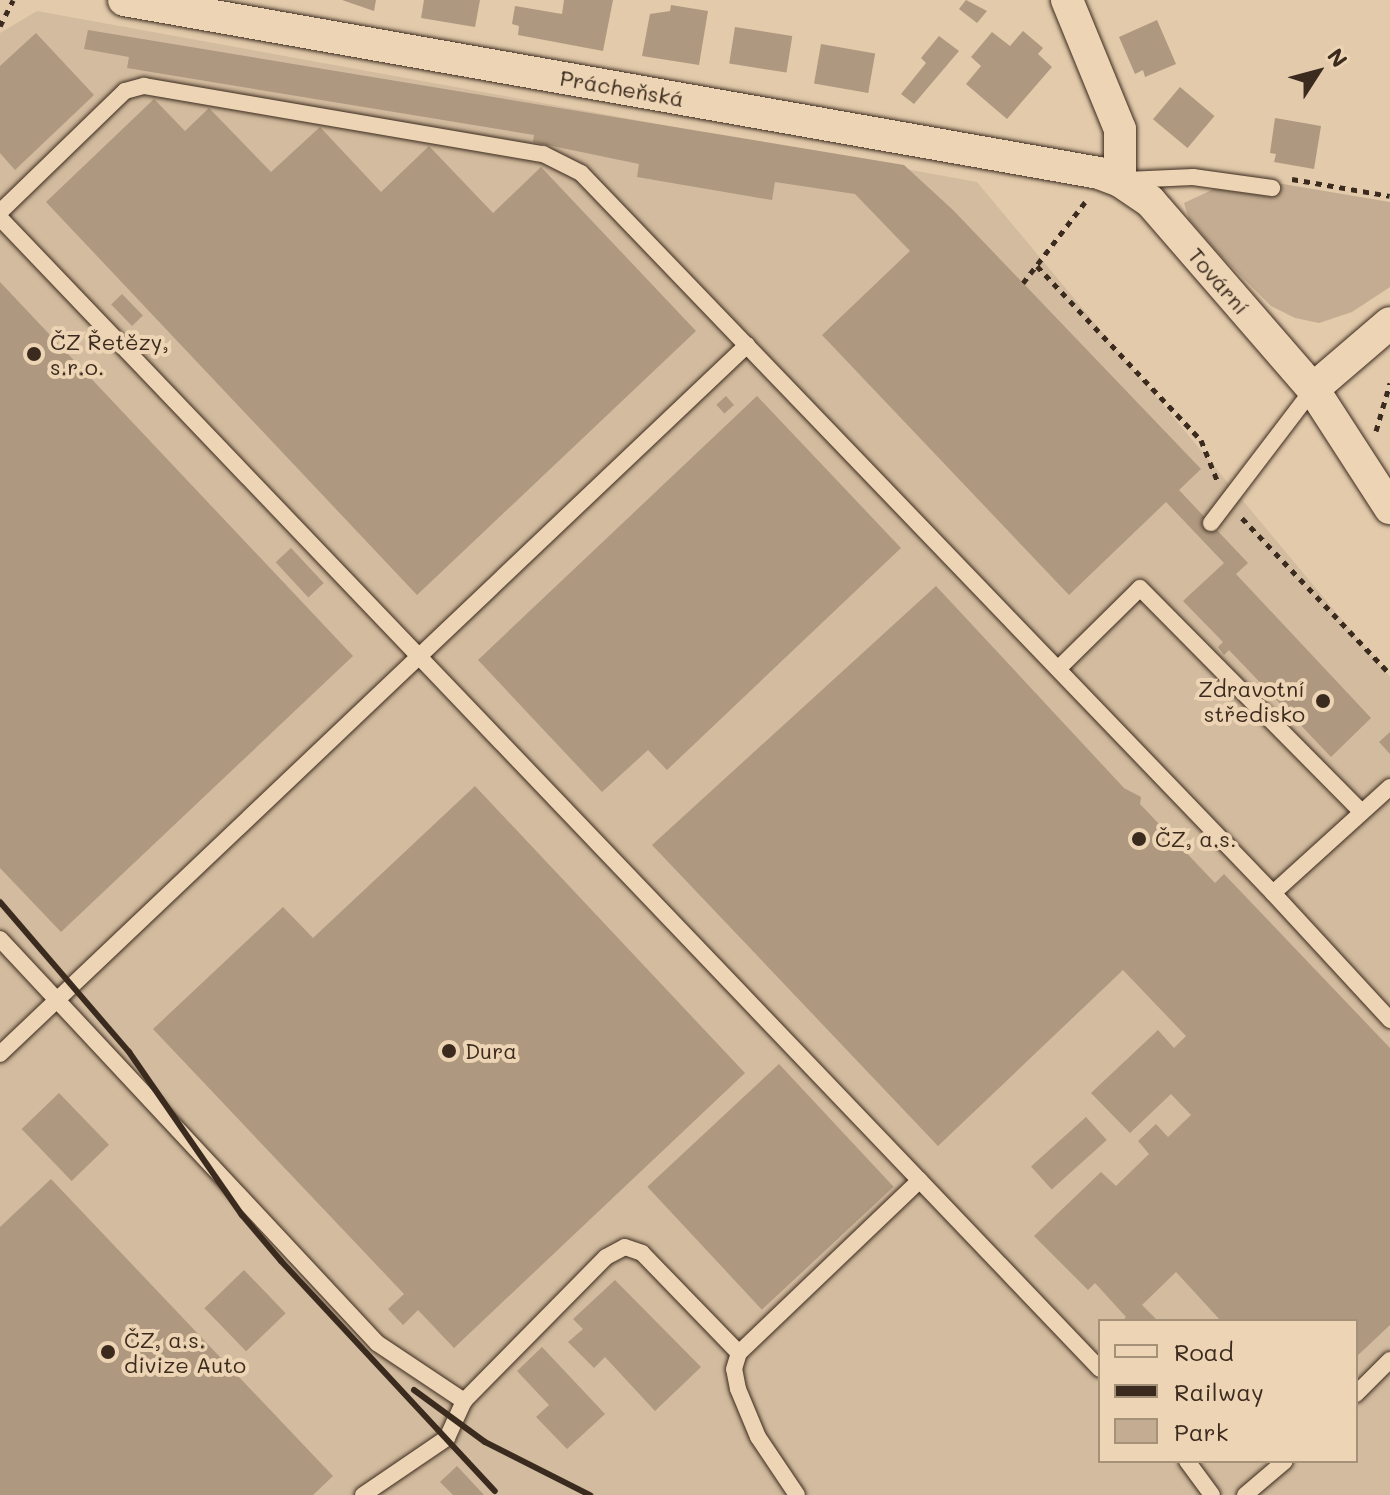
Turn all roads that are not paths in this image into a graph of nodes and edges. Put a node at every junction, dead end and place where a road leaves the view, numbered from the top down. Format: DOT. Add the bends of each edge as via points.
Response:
graph roads {
  1 [pos="124,0"];
  2 [pos="1067,0"];
  3 [pos="1109,177"];
  4 [pos="1272,188"];
  5 [pos="0,215"];
  6 [pos="1390,323"];
  7 [pos="747,345"];
  8 [pos="1313,389"];
  9 [pos="1390,508"];
  10 [pos="1211,523"];
  11 [pos="420,657"];
  12 [pos="1058,669"];
  13 [pos="1390,787"];
  14 [pos="1362,812"];
  15 [pos="1273,893"];
  16 [pos="0,939"];
  17 [pos="59,999"];
  18 [pos="1390,1020"];
  19 [pos="0,1054"];
  20 [pos="920,1180"];
  21 [pos="739,1353"];
  22 [pos="1390,1360"];
  23 [pos="1098,1367"];
  24 [pos="1358,1392"];
  25 [pos="464,1401"];
  26 [pos="1188,1463"];
  27 [pos="1283,1463"];
  28 [pos="363,1495"];
  29 [pos="797,1495"];
  30 [pos="1212,1495"];
  31 [pos="1245,1495"];
  1 -- 3 [label="street, Prácheňská"];
  2 -- 3 [label="street" via="1120,129"];
  3 -- 4 [label="lane" via="1193,177"];
  3 -- 8 [label="street, Tovární" via="1150,201"];
  5 -- 7 [label="lane" via="125,91 144,86 543,154 581,173"];
  5 -- 11 [label="lane"];
  6 -- 8 [label="street"];
  7 -- 11 [label="lane"];
  7 -- 12 [label="lane"];
  8 -- 9 [label="street, Tovární"];
  8 -- 10 [label="lane"];
  11 -- 17 [label="lane"];
  11 -- 20 [label="lane"];
  12 -- 14 [label="lane" via="1140,588"];
  12 -- 15 [label="lane"];
  13 -- 14 [label="lane"];
  14 -- 15 [label="lane"];
  15 -- 18 [label="lane"];
  16 -- 17 [label="lane"];
  17 -- 19 [label="lane"];
  17 -- 25 [label="lane" via="377,1343"];
  20 -- 21 [label="lane"];
  20 -- 23 [label="lane"];
  21 -- 25 [label="lane" via="642,1253 625,1247 606,1257"];
  21 -- 29 [label="lane" via="734,1369 738,1389 758,1437"];
  22 -- 24 [label="lane"];
  25 -- 28 [label="lane" via="447,1438"];
  26 -- 30 [label="lane"];
  27 -- 31 [label="lane"];
}
